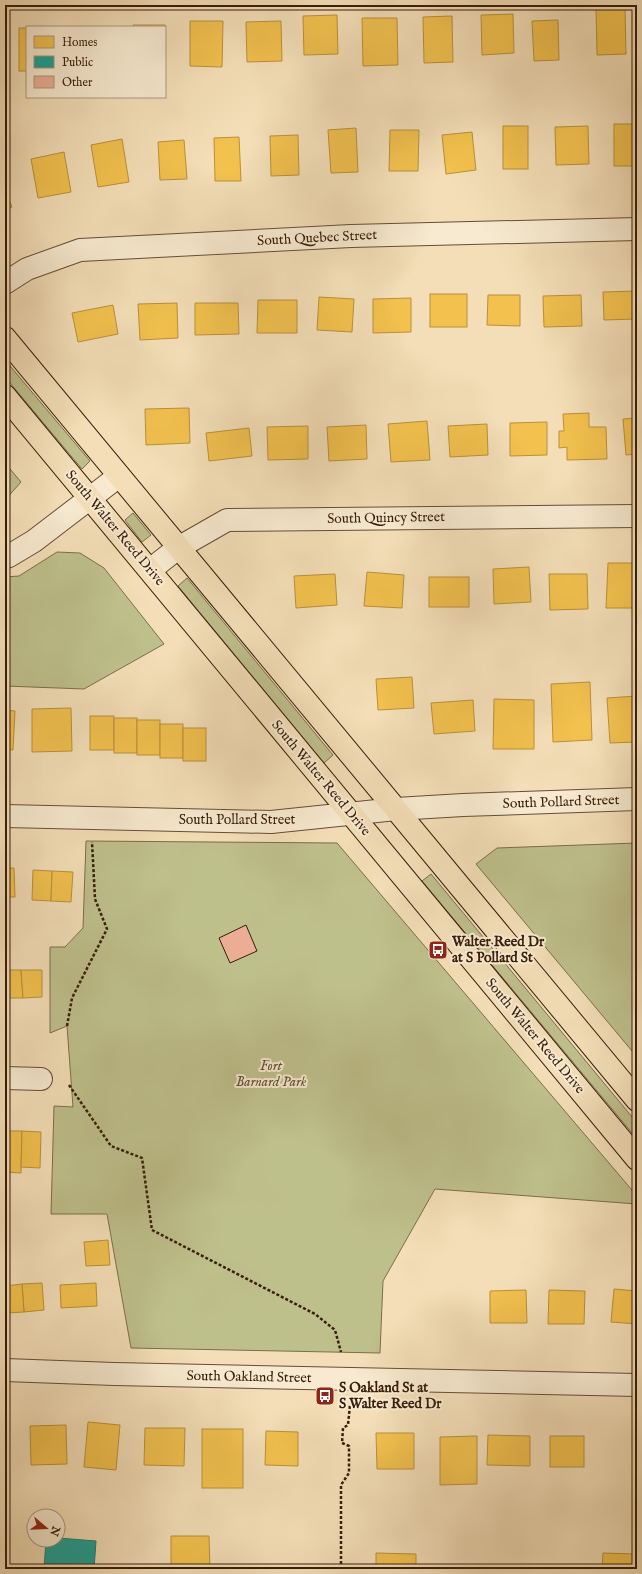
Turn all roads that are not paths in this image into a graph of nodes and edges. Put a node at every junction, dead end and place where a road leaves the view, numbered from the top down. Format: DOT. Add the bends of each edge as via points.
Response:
graph roads {
  1 [pos="637,229"];
  2 [pos="5,282"];
  3 [pos="5,338"];
  4 [pos="5,396"];
  5 [pos="119,476"];
  6 [pos="90,498"];
  7 [pos="637,516"];
  8 [pos="178,548"];
  9 [pos="5,557"];
  10 [pos="150,570"];
  11 [pos="637,799"];
  12 [pos="396,809"];
  13 [pos="351,814"];
  14 [pos="5,816"];
  15 [pos="5,1078"];
  16 [pos="41,1079"];
  17 [pos="637,1100"];
  18 [pos="637,1159"];
  19 [pos="5,1370"];
  20 [pos="637,1386"];
  1 -- 2 [label="street, South Quebec Street" via="352,236 80,250 27,269"];
  3 -- 5 [label="main road"];
  4 -- 6 [label="main road, South Walter Reed Drive"];
  5 -- 6 [label="street"];
  5 -- 8 [label="main road"];
  6 -- 9 [label="street" via="34,541"];
  6 -- 10 [label="main road, South Walter Reed Drive"];
  7 -- 8 [label="street, South Quincy Street" via="227,520"];
  8 -- 10 [label="street, South Quincy Street"];
  8 -- 12 [label="main road"];
  10 -- 13 [label="main road, South Walter Reed Drive"];
  11 -- 12 [label="street, South Pollard Street"];
  12 -- 13 [label="street, South Pollard Street"];
  12 -- 17 [label="main road"];
  13 -- 14 [label="street, South Pollard Street" via="271,822"];
  13 -- 18 [label="main road, South Walter Reed Drive"];
  15 -- 16 [label="street"];
  19 -- 20 [label="street, South Oakland Street"];
}
